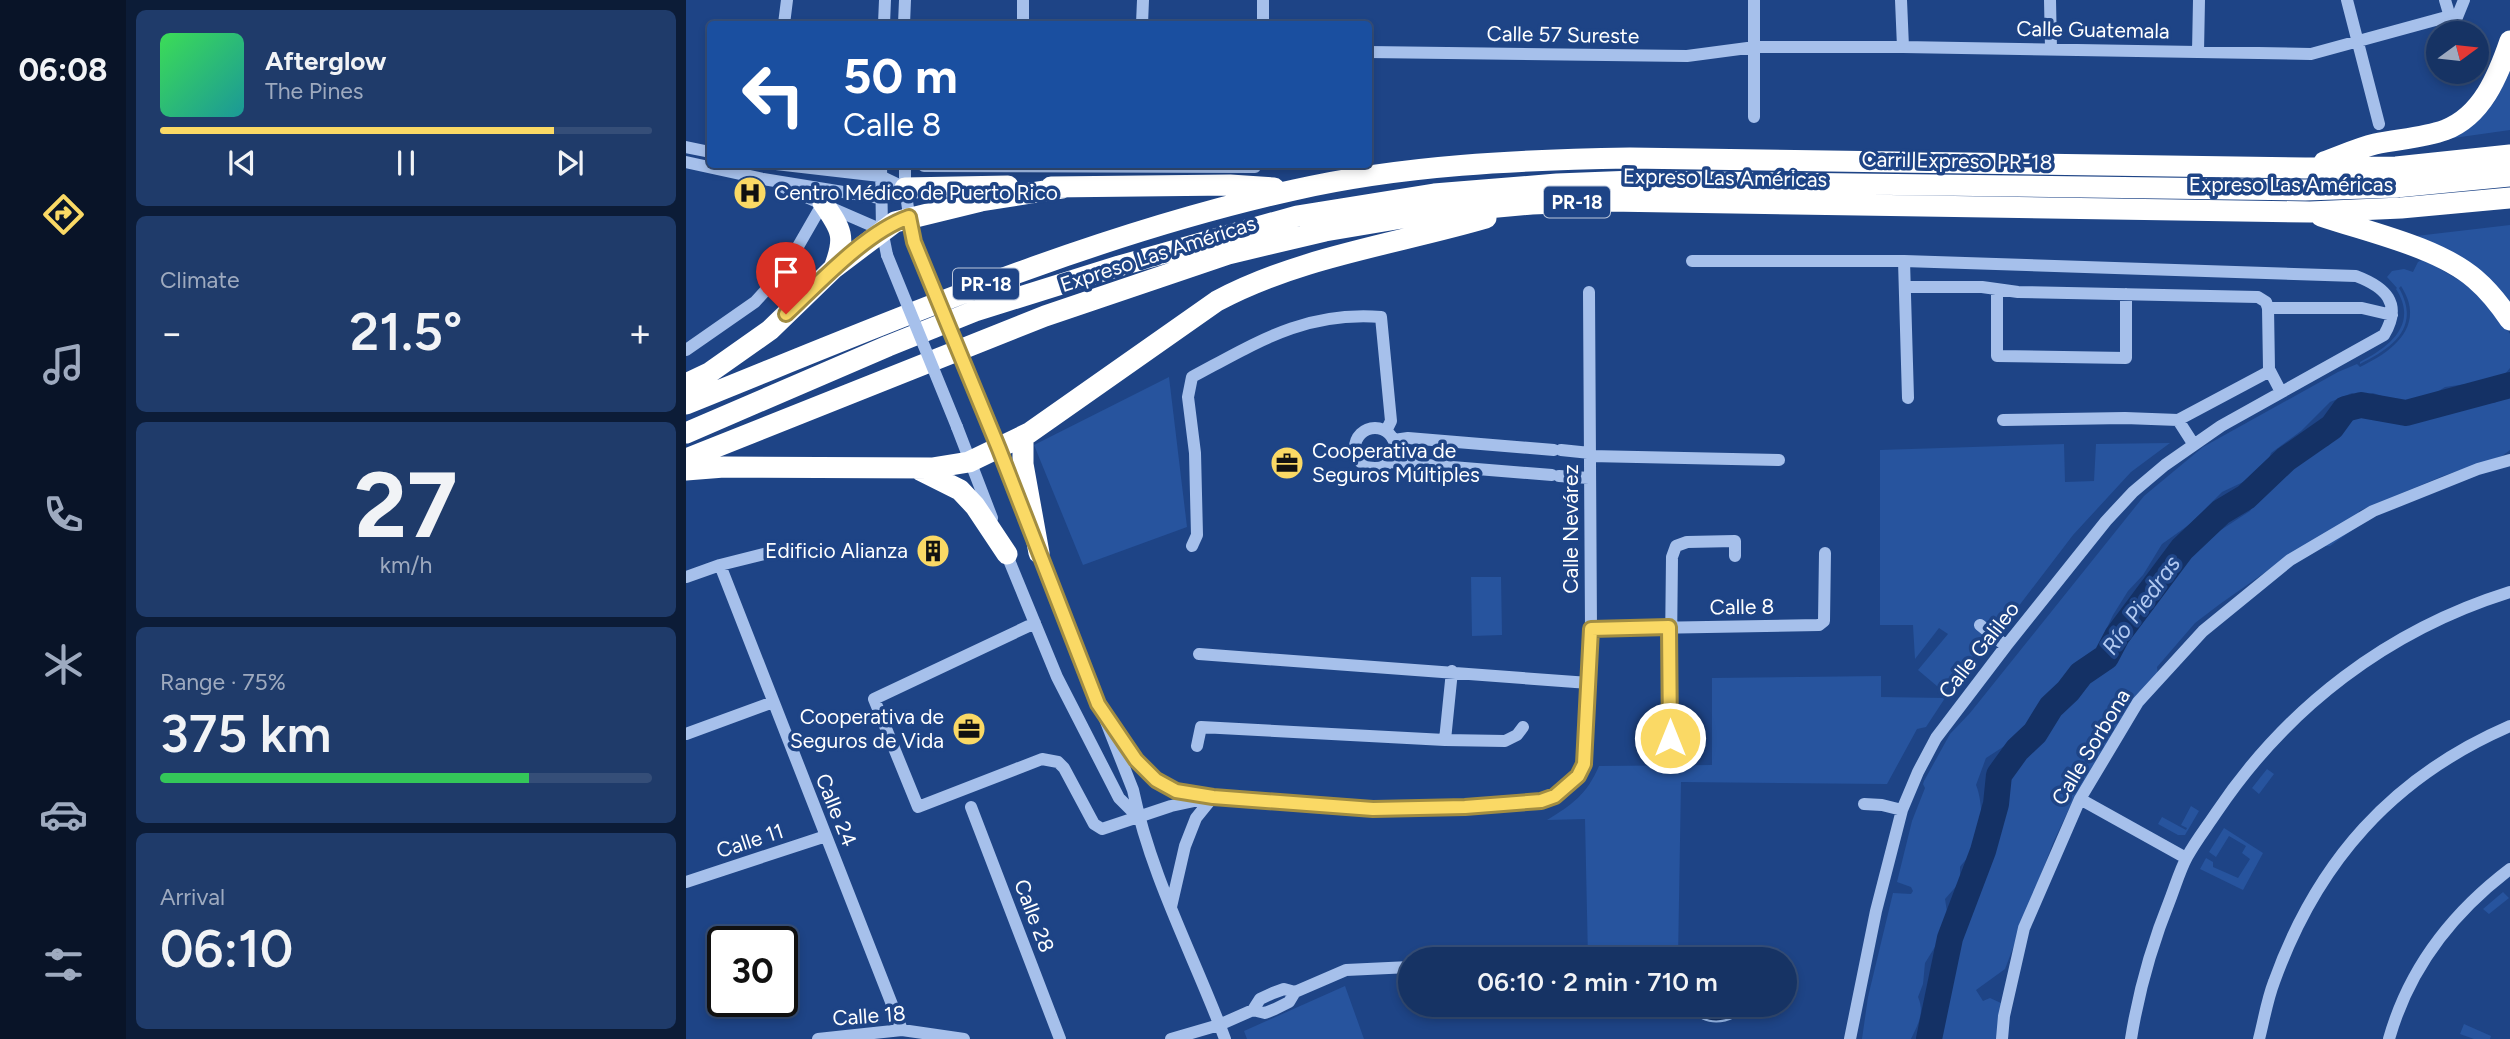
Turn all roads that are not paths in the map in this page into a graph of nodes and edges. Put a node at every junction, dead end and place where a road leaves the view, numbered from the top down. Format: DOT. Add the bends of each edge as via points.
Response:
graph roads {
  1 [pos="787,0"];
  2 [pos="879,0"];
  3 [pos="885,0"];
  4 [pos="905,0"];
  5 [pos="1023,0"];
  6 [pos="1143,0"];
  7 [pos="1263,0"];
  8 [pos="1754,0"];
  9 [pos="1901,0"];
  10 [pos="2050,0"];
  11 [pos="2199,0"];
  12 [pos="2347,0"];
  13 [pos="2445,0"];
  14 [pos="2464,0"];
  15 [pos="2450,16"];
  16 [pos="784,21"];
  17 [pos="883,21"];
  18 [pos="884,21"];
  19 [pos="904,21"];
  20 [pos="1023,21"];
  21 [pos="1142,21"];
  22 [pos="1263,21"];
  23 [pos="2358,40"];
  24 [pos="2510,41"];
  25 [pos="1755,47"];
  26 [pos="1903,47"];
  27 [pos="2051,49"];
  28 [pos="1372,52"];
  29 [pos="2198,52"];
  30 [pos="1754,117"];
  31 [pos="2379,124"];
  32 [pos="686,147"];
  33 [pos="707,151"];
  34 [pos="2510,155"];
  35 [pos="686,162"];
  36 [pos="707,166"];
  37 [pos="715,168"];
  38 [pos="807,168"];
  39 [pos="905,168"];
  40 [pos="2305,168"];
  41 [pos="880,170"];
  42 [pos="2510,176"];
  43 [pos="763,178"];
  44 [pos="905,188"];
  45 [pos="1063,188"];
  46 [pos="1294,190"];
  47 [pos="880,198"];
  48 [pos="2510,198"];
  49 [pos="823,203"];
  50 [pos="1532,204"];
  51 [pos="2310,212"];
  52 [pos="909,217"];
  53 [pos="882,230"];
  54 [pos="1692,261"];
  55 [pos="1904,261"];
  56 [pos="834,268"];
  57 [pos="1905,287"];
  58 [pos="1997,289"];
  59 [pos="1589,292"];
  60 [pos="2126,294"];
  61 [pos="2268,307"];
  62 [pos="2506,314"];
  63 [pos="2392,315"];
  64 [pos="686,350"];
  65 [pos="2270,371"];
  66 [pos="686,384"];
  67 [pos="2286,389"];
  68 [pos="1908,398"];
  69 [pos="686,404"];
  70 [pos="2003,420"];
  71 [pos="2178,420"];
  72 [pos="686,433"];
  73 [pos="1390,436"];
  74 [pos="1023,437"];
  75 [pos="2194,445"];
  76 [pos="999,449"];
  77 [pos="1590,454"];
  78 [pos="686,459"];
  79 [pos="1779,460"];
  80 [pos="2510,460"];
  81 [pos="969,462"];
  82 [pos="1391,462"];
  83 [pos="915,468"];
  84 [pos="686,470"];
  85 [pos="1590,478"];
  86 [pos="1192,546"];
  87 [pos="780,550"];
  88 [pos="1039,553"];
  89 [pos="1825,553"];
  90 [pos="1007,554"];
  91 [pos="1735,556"];
  92 [pos="720,565"];
  93 [pos="686,578"];
  94 [pos="2510,592"];
  95 [pos="1035,623"];
  96 [pos="1980,625"];
  97 [pos="1669,627"];
  98 [pos="1591,629"];
  99 [pos="2006,646"];
  100 [pos="1199,654"];
  101 [pos="1452,671"];
  102 [pos="1590,683"];
  103 [pos="773,702"];
  104 [pos="1098,704"];
  105 [pos="2510,726"];
  106 [pos="1523,727"];
  107 [pos="686,734"];
  108 [pos="1670,738"];
  109 [pos="1445,740"];
  110 [pos="1198,746"];
  111 [pos="1213,797"];
  112 [pos="2080,799"];
  113 [pos="1864,804"];
  114 [pos="971,807"];
  115 [pos="1902,810"];
  116 [pos="1139,818"];
  117 [pos="826,836"];
  118 [pos="2186,858"];
  119 [pos="2510,869"];
  120 [pos="686,882"];
  121 [pos="1170,908"];
  122 [pos="1398,968"];
  123 [pos="1220,1025"];
  124 [pos="902,1030"];
  125 [pos="818,1039"];
  126 [pos="964,1039"];
  127 [pos="1060,1039"];
  128 [pos="1171,1039"];
  129 [pos="1224,1039"];
  130 [pos="1850,1039"];
  131 [pos="2002,1039"];
  132 [pos="2131,1039"];
  133 [pos="2259,1039"];
  134 [pos="2389,1039"];
  1 -- 16 [label="street"];
  2 -- 17 [label="street"];
  3 -- 18 [label="street"];
  4 -- 19 [label="street"];
  5 -- 20 [label="street"];
  6 -- 21 [label="street"];
  7 -- 22 [label="street"];
  8 -- 25 [label="street"];
  9 -- 26 [label="street"];
  10 -- 27 [label="street"];
  11 -- 29 [label="street"];
  12 -- 23 [label="street"];
  13 -- 15 [label="street"];
  14 -- 15 [label="street" via="2452,27"];
  15 -- 23 [label="street, Calle Guatemala"];
  23 -- 29 [label="street, Calle Guatemala" via="2311,54"];
  23 -- 31 [label="street"];
  24 -- 40 [label="highway" via="2495,82 2457,125 2373,145"];
  25 -- 26 [label="street, Calle Guatemala"];
  25 -- 28 [label="street, Calle 57 Sureste" via="1686,56"];
  25 -- 30 [label="street"];
  26 -- 27 [label="street, Calle Guatemala"];
  27 -- 29 [label="street, Calle Guatemala"];
  32 -- 33 [label="street"];
  34 -- 40 [label="highway, Expreso Las Américas / PR-18" via="2396,166"];
  35 -- 36 [label="street"];
  37 -- 43 [label="street"];
  38 -- 41 [label="street"];
  39 -- 44 [label="street"];
  40 -- 46 [label="highway, Expreso Las Américas / PR-18" via="1587,159 1434,168"];
  41 -- 44 [label="street"];
  41 -- 47 [label="street"];
  42 -- 72 [label="highway, Carril Expreso PR-18" via="2305,190 1634,181 1434,194 1297,216 975,311"];
  43 -- 47 [label="street"];
  43 -- 49 [label="street"];
  44 -- 45 [label="highway"];
  44 -- 47 [label="street"];
  44 -- 52 [label="street"];
  45 -- 46 [label="highway" via="1230,185"];
  45 -- 52 [label="highway"];
  46 -- 69 [label="highway, Expreso Las Américas / PR-18" via="1157,225 1035,266"];
  47 -- 53 [label="street"];
  48 -- 51 [label="highway, Expreso Las Américas / PR-18"];
  49 -- 53 [label="street"];
  49 -- 56 [label="highway" via="841,230 841,250"];
  49 -- 64 [label="street" via="785,269 755,302"];
  50 -- 51 [label="highway, Expreso Las Américas / PR-18" via="1608,201"];
  50 -- 74 [label="highway" via="1239,289"];
  50 -- 78 [label="highway, Expreso Las Américas / PR-18" via="1432,213 1325,230 1228,254 1045,316"];
  51 -- 62 [label="highway" via="2415,247 2456,266 2491,294"];
  52 -- 53 [label="highway"];
  52 -- 76 [label="street, bridge" via="914,242"];
  53 -- 56 [label="highway"];
  53 -- 81 [label="street, bridge" via="887,255"];
  54 -- 55 [label="street"];
  55 -- 57 [label="street"];
  55 -- 63 [label="street" via="2356,276 2375,283 2386,294"];
  56 -- 66 [label="highway" via="770,330"];
  57 -- 58 [label="street"];
  57 -- 68 [label="street"];
  58 -- 60 [label="street"];
  58 -- 60 [label="street" via="1997,356 2126,358"];
  59 -- 77 [label="street, Calle Nevárez"];
  60 -- 61 [label="street" via="2258,297"];
  61 -- 63 [label="street" via="2362,307"];
  61 -- 65 [label="street"];
  63 -- 67 [label="street, Calle Galileo" via="2385,335"];
  65 -- 67 [label="street"];
  65 -- 71 [label="street"];
  67 -- 75 [label="street, Calle Galileo"];
  70 -- 71 [label="street"];
  71 -- 75 [label="street"];
  73 -- 77 [label="street"];
  73 -- 82 [label="street" via="1396,448"];
  73 -- 82 [label="street" via="1379,428 1366,431 1355,448 1360,461 1371,468"];
  73 -- 86 [label="street" via="1381,317 1332,317 1286,329 1192,377 1188,397 1197,535"];
  74 -- 76 [label="highway"];
  74 -- 88 [label="highway" via="1023,464"];
  75 -- 99 [label="street, Calle Galileo" via="2115,512"];
  76 -- 81 [label="highway"];
  76 -- 88 [label="street"];
  77 -- 79 [label="street"];
  77 -- 85 [label="street, Calle Nevárez"];
  80 -- 112 [label="street, Calle Sorbona" via="2373,511 2290,560 2203,631 2138,702"];
  81 -- 83 [label="highway"];
  81 -- 90 [label="street"];
  82 -- 85 [label="street"];
  83 -- 84 [label="highway"];
  83 -- 90 [label="highway" via="960,489"];
  85 -- 98 [label="street, Calle Nevárez"];
  87 -- 92 [label="street"];
  88 -- 104 [label="street"];
  89 -- 97 [label="street, Calle 8" via="1823,624"];
  90 -- 95 [label="street"];
  91 -- 97 [label="street" via="1735,541 1676,546"];
  92 -- 93 [label="street"];
  92 -- 103 [label="street, Calle 24"];
  94 -- 118 [label="street" via="2408,635 2320,694 2274,737"];
  95 -- 116 [label="street" via="1057,677 1119,798"];
  95 -- 116 [label="street, Calle Nevárez" via="874,699 919,807 1051,759 1064,768 1097,828"];
  96 -- 99 [label="street"];
  97 -- 98 [label="street, Calle 8"];
  97 -- 108 [label="street"];
  98 -- 102 [label="street, Calle Nevárez"];
  99 -- 115 [label="street, Calle Galileo" via="1936,738"];
  100 -- 101 [label="street"];
  101 -- 102 [label="street"];
  101 -- 109 [label="street"];
  102 -- 111 [label="street, Calle Nevárez" via="1584,764 1567,787 1541,801 1395,810"];
  103 -- 107 [label="street"];
  103 -- 117 [label="street, Calle 24"];
  104 -- 111 [label="street" via="1136,760 1156,780 1176,791"];
  104 -- 116 [label="street" via="1133,790"];
  105 -- 133 [label="street" via="2457,752 2421,777 2357,833 2323,878 2296,928 2273,984"];
  106 -- 109 [label="street" via="1505,741"];
  109 -- 110 [label="street" via="1202,727"];
  111 -- 116 [label="street, Calle Nevárez"];
  111 -- 121 [label="street" via="1196,818 1185,846"];
  112 -- 118 [label="street"];
  112 -- 131 [label="street, Calle Sorbona" via="2024,928"];
  113 -- 115 [label="street"];
  114 -- 127 [label="street, Calle 28"];
  115 -- 130 [label="street, Calle Galileo"];
  116 -- 121 [label="street"];
  117 -- 120 [label="street, Calle 11"];
  117 -- 124 [label="street, Calle 24"];
  118 -- 132 [label="street" via="2138,993"];
  119 -- 134 [label="street" via="2440,934 2407,988"];
  121 -- 123 [label="street"];
  122 -- 123 [label="street" via="1346,970 1295,992 1289,1002 1275,1009 1253,1010"];
  123 -- 128 [label="street"];
  123 -- 129 [label="street"];
  124 -- 125 [label="street, Calle 18"];
  124 -- 126 [label="street, Calle 18"];
}
